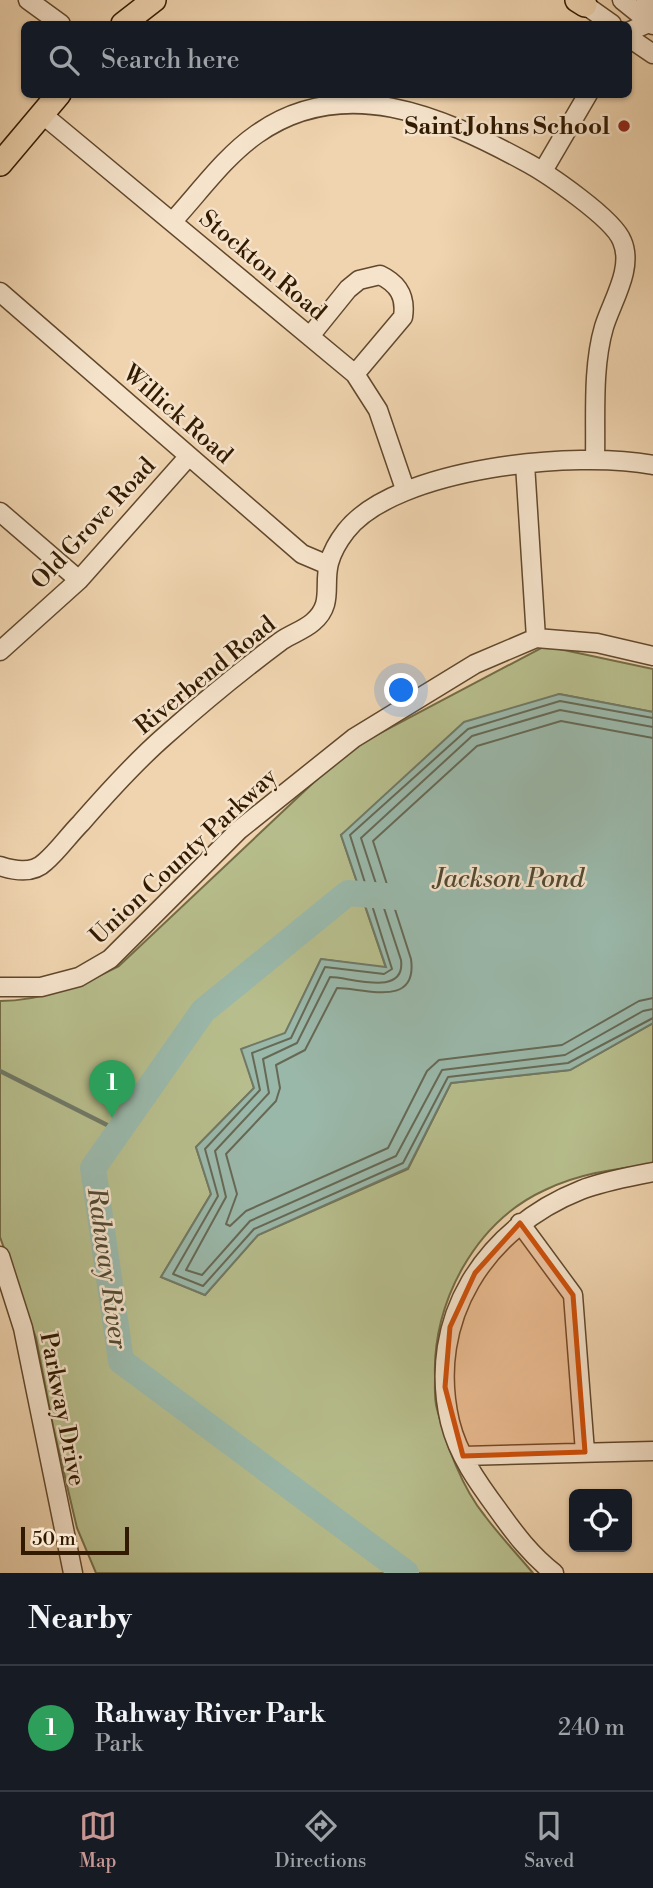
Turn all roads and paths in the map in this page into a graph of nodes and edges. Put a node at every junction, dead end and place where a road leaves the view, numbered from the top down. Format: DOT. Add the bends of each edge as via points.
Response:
graph roads {
  1 [pos="28,0"];
  2 [pos="154,0"];
  3 [pos="622,0"];
  4 [pos="646,0"];
  5 [pos="585,1"];
  6 [pos="57,21"];
  7 [pos="127,21"];
  8 [pos="608,21"];
  9 [pos="652,23"];
  10 [pos="632,32"];
  11 [pos="632,37"];
  12 [pos="653,54"];
  13 [pos="56,98"];
  14 [pos="586,98"];
  15 [pos="42,114"];
  16 [pos="0,164"];
  17 [pos="543,171"];
  18 [pos="172,222"];
  19 [pos="0,292"];
  20 [pos="310,336"];
  21 [pos="355,374"];
  22 [pos="189,456"];
  23 [pos="595,459"];
  24 [pos="525,464"];
  25 [pos="653,465"];
  26 [pos="405,489"];
  27 [pos="0,512"];
  28 [pos="328,565"];
  29 [pos="79,580"];
  30 [pos="536,638"];
  31 [pos="0,651"];
  32 [pos="653,656"];
  33 [pos="0,866"];
  34 [pos="0,987"];
  35 [pos="653,1172"];
  36 [pos="520,1223"];
  37 [pos="0,1256"];
  38 [pos="653,1451"];
  39 [pos="585,1452"];
  40 [pos="463,1456"];
  41 [pos="73,1573"];
  42 [pos="554,1573"];
  1 -- 6 [label="street"];
  2 -- 7 [label="main road"];
  3 -- 9 [label="street"];
  4 -- 9 [label="street"];
  5 -- 8 [label="street"];
  9 -- 10 [label="street"];
  11 -- 12 [label="street"];
  13 -- 15 [label="main road"];
  14 -- 17 [label="street"];
  15 -- 16 [label="main road"];
  15 -- 18 [label="street, Stockton Road"];
  17 -- 18 [label="street" via="431,117 396,107 340,102 304,110 255,135"];
  17 -- 23 [label="street" via="611,224 625,251 599,350"];
  18 -- 20 [label="street, Stockton Road"];
  19 -- 22 [label="street, Willick Road"];
  20 -- 21 [label="street, Stockton Road"];
  20 -- 21 [label="street" via="359,280 380,275 396,286 403,295 403,317"];
  21 -- 26 [label="street, Stockton Road" via="378,410"];
  22 -- 28 [label="street, Willick Road" via="302,554"];
  22 -- 29 [label="street, Old Grove Road"];
  23 -- 24 [label="street, Riverbend Road"];
  23 -- 25 [label="street, Riverbend Road"];
  24 -- 26 [label="street, Riverbend Road"];
  24 -- 30 [label="street"];
  26 -- 28 [label="street, Riverbend Road" via="372,507 348,529"];
  27 -- 29 [label="street"];
  28 -- 33 [label="street, Riverbend Road" via="325,608 313,622 282,641 166,735 44,863 23,871"];
  29 -- 31 [label="street, Old Grove Road"];
  30 -- 32 [label="street, Union County Parkway" via="597,643"];
  30 -- 34 [label="street, Union County Parkway" via="475,664 354,738 239,830 110,959 79,977 41,987"];
  35 -- 36 [label="street" via="580,1190"];
  36 -- 39 [label="street" via="573,1295"];
  36 -- 40 [label="street" via="475,1273 450,1327 445,1387 450,1423"];
  37 -- 41 [label="street, Parkway Drive" via="23,1328"];
  38 -- 39 [label="street"];
  39 -- 40 [label="street"];
  40 -- 42 [label="street" via="478,1484 531,1554"];
}
